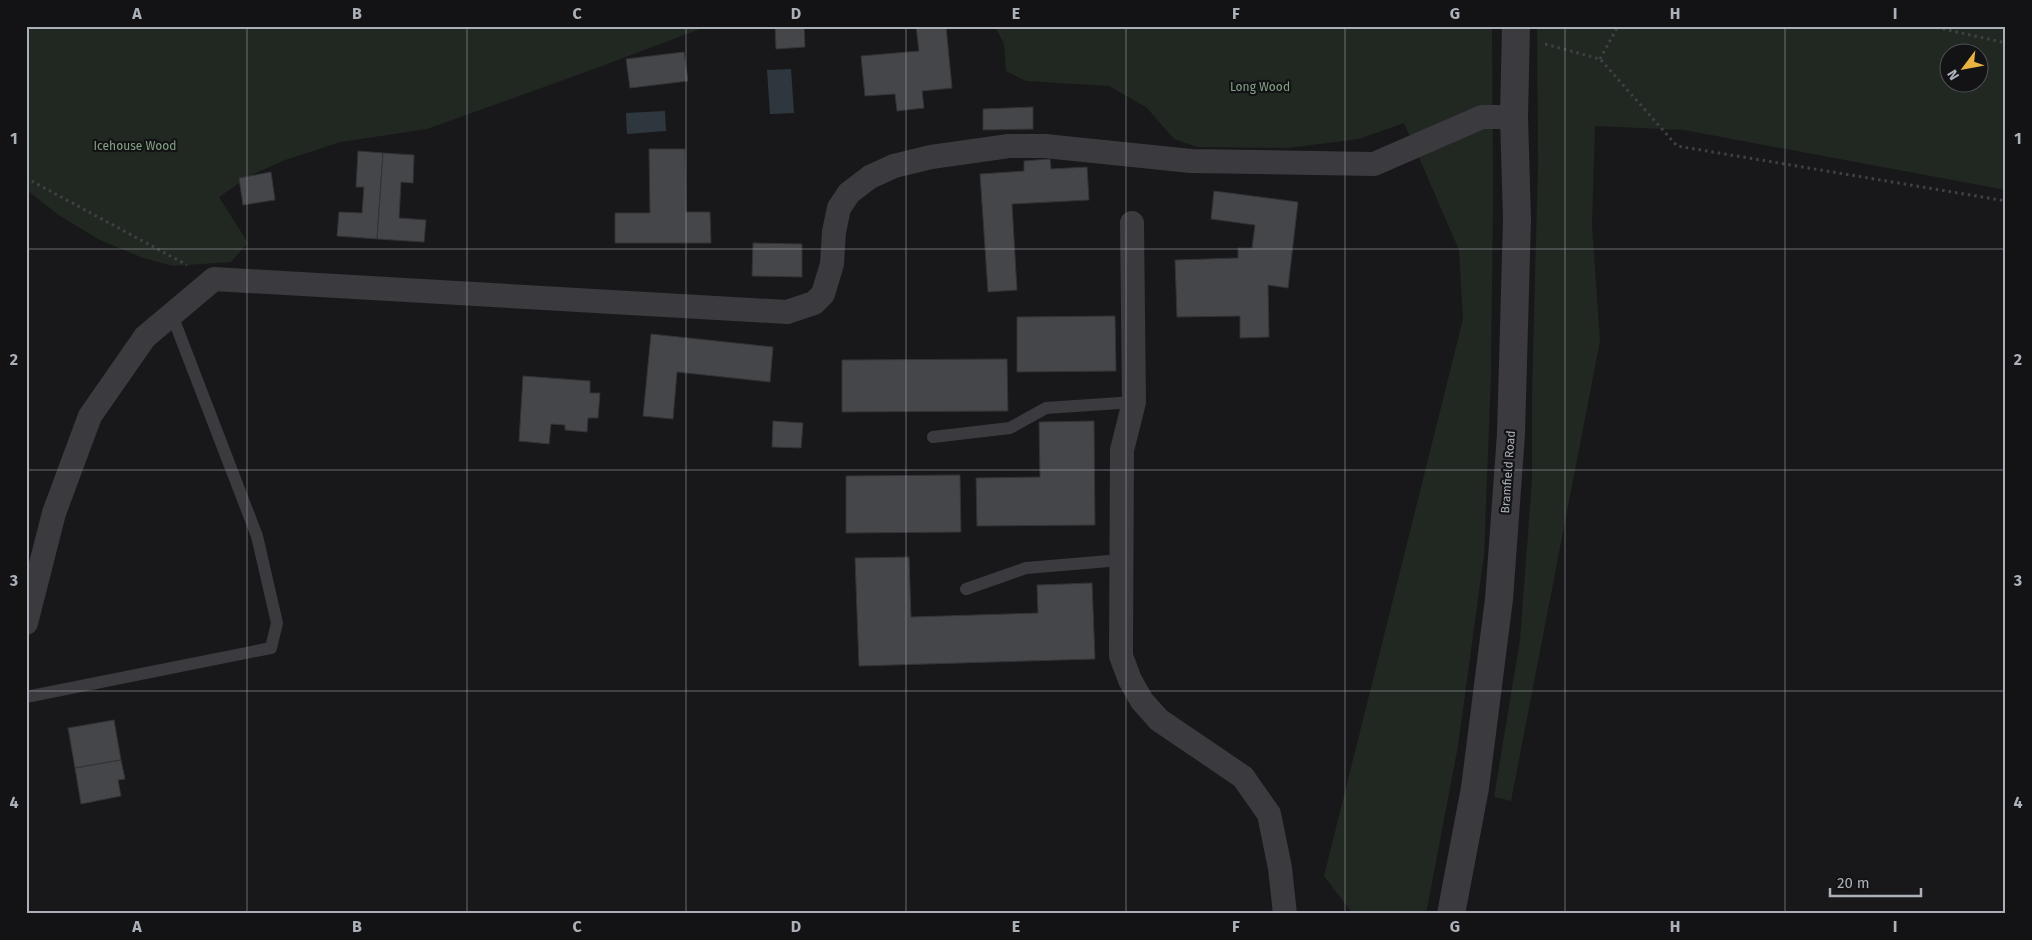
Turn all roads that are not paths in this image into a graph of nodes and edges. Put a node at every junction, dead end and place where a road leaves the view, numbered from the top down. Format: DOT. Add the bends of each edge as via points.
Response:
graph roads {
  1 [pos="1516,31"];
  2 [pos="1514,117"];
  3 [pos="1132,223"];
  4 [pos="172,315"];
  5 [pos="1134,402"];
  6 [pos="933,437"];
  7 [pos="1121,560"];
  8 [pos="966,589"];
  9 [pos="26,623"];
  10 [pos="26,697"];
  11 [pos="1286,914"];
  12 [pos="1451,914"];
  1 -- 2 [label="street, Bramfield Road"];
  2 -- 4 [label="street" via="1482,117 1374,164 1191,161 1045,146 964,151 903,164 870,177 849,192 838,208 832,264 823,294 814,303 788,312 214,279"];
  2 -- 12 [label="street, Bramfield Road" via="1516,219 1511,434 1499,599 1475,788"];
  3 -- 5 [label="street"];
  4 -- 9 [label="street" via="145,337 90,416 54,513"];
  4 -- 10 [label="lane" via="257,536 277,623 271,648"];
  5 -- 6 [label="lane" via="1046,408 1010,428"];
  5 -- 7 [label="street" via="1122,450"];
  7 -- 8 [label="lane" via="1026,568"];
  7 -- 11 [label="street" via="1121,656 1130,680 1142,701 1159,720 1244,777 1269,814"];
}
